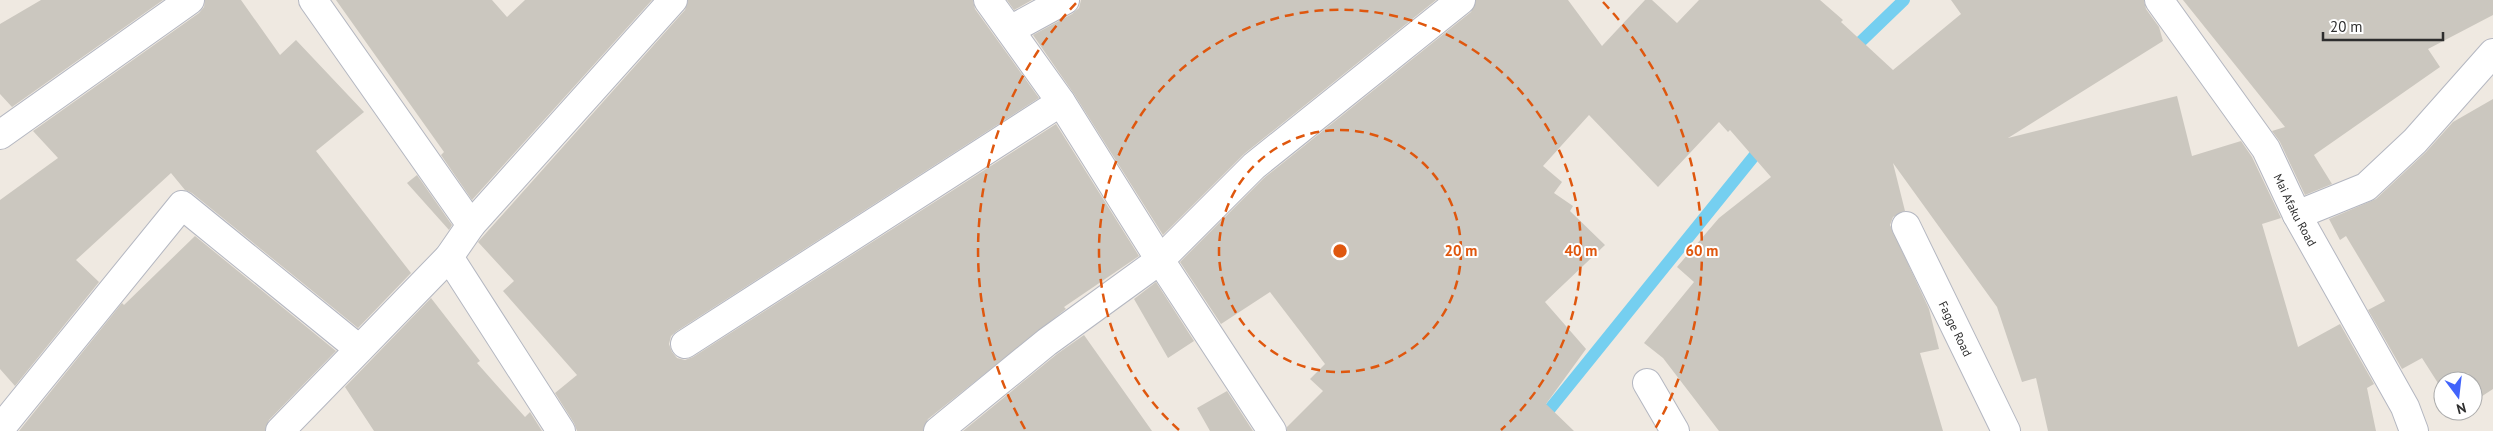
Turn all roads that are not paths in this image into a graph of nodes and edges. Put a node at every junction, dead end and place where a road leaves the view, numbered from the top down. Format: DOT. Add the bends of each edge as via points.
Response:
graph roads {
  1 [pos="190,0"];
  2 [pos="313,0"];
  3 [pos="674,0"];
  4 [pos="988,0"];
  5 [pos="1065,0"];
  6 [pos="1461,0"];
  7 [pos="2159,0"];
  8 [pos="1010,30"];
  9 [pos="2493,53"];
  10 [pos="1061,102"];
  11 [pos="0,135"];
  12 [pos="2298,215"];
  13 [pos="471,225"];
  14 [pos="1906,226"];
  15 [pos="449,257"];
  16 [pos="1160,260"];
  17 [pos="685,344"];
  18 [pos="359,350"];
  19 [pos="1647,383"];
  20 [pos="0,429"];
  21 [pos="280,431"];
  22 [pos="561,431"];
  23 [pos="938,431"];
  24 [pos="1272,431"];
  25 [pos="1675,431"];
  26 [pos="2006,431"];
  27 [pos="2414,431"];
  1 -- 11 [label="street"];
  2 -- 13 [label="street"];
  3 -- 13 [label="street"];
  4 -- 8 [label="street"];
  5 -- 8 [label="street"];
  6 -- 16 [label="street" via="1254,166"];
  7 -- 12 [label="street, Mai Afaku Road" via="2266,148"];
  8 -- 10 [label="street"];
  9 -- 12 [label="street" via="2415,141 2366,187"];
  10 -- 16 [label="street"];
  10 -- 17 [label="street"];
  12 -- 27 [label="street, Mai Afaku Road" via="2405,408"];
  13 -- 15 [label="street"];
  14 -- 26 [label="street, Fagge Road"];
  15 -- 18 [label="street"];
  15 -- 22 [label="street"];
  16 -- 23 [label="street" via="1047,342"];
  16 -- 24 [label="street"];
  18 -- 20 [label="street" via="182,206"];
  18 -- 21 [label="street"];
  19 -- 25 [label="street"];
}
